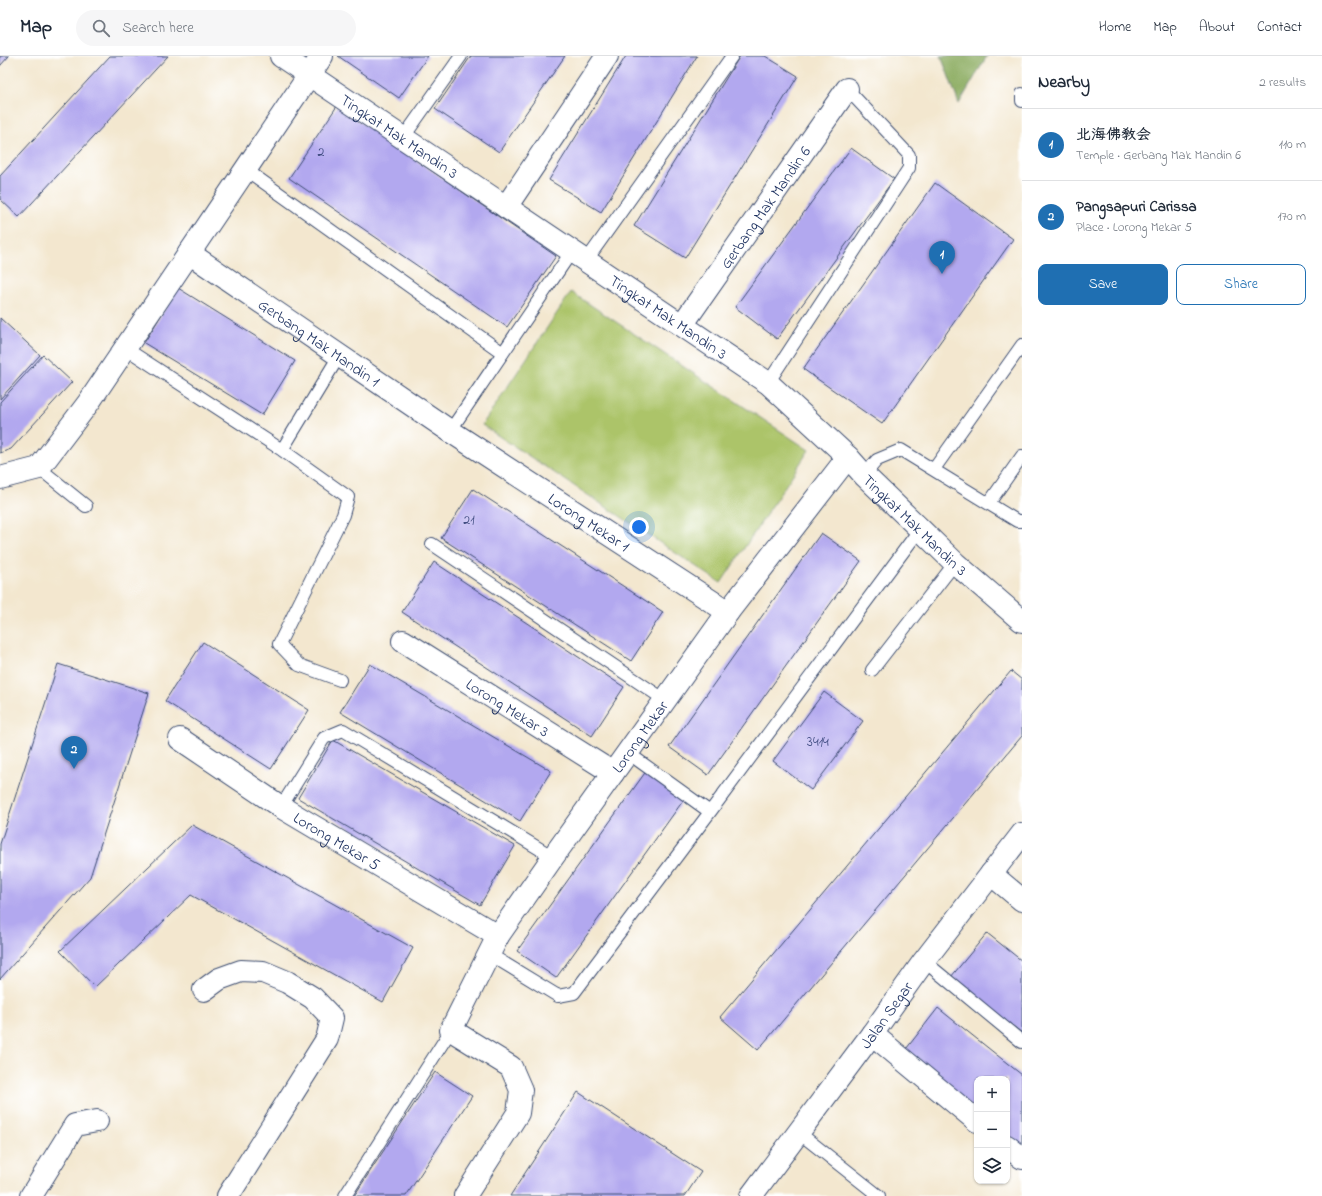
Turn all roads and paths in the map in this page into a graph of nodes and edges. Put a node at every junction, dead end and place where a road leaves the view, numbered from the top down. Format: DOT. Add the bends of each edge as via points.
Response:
graph roads {
  1 [pos="280,56"];
  2 [pos="322,56"];
  3 [pos="461,56"];
  4 [pos="607,56"];
  5 [pos="732,56"];
  6 [pos="309,75"];
  7 [pos="848,89"];
  8 [pos="1022,94"];
  9 [pos="1022,101"];
  10 [pos="403,138"];
  11 [pos="246,169"];
  12 [pos="506,207"];
  13 [pos="189,253"];
  14 [pos="579,256"];
  15 [pos="682,325"];
  16 [pos="1022,345"];
  17 [pos="125,348"];
  18 [pos="503,353"];
  19 [pos="339,356"];
  20 [pos="768,383"];
  21 [pos="450,431"];
  22 [pos="282,450"];
  23 [pos="1022,456"];
  24 [pos="848,457"];
  25 [pos="39,468"];
  26 [pos="934,470"];
  27 [pos="864,475"];
  28 [pos="0,478"];
  29 [pos="989,504"];
  30 [pos="86,506"];
  31 [pos="1022,521"];
  32 [pos="920,530"];
  33 [pos="432,544"];
  34 [pos="955,563"];
  35 [pos="728,612"];
  36 [pos="1022,621"];
  37 [pos="403,641"];
  38 [pos="872,670"];
  39 [pos="340,680"];
  40 [pos="665,700"];
  41 [pos="180,739"];
  42 [pos="628,753"];
  43 [pos="614,773"];
  44 [pos="281,807"];
  45 [pos="710,812"];
  46 [pos="1022,834"];
  47 [pos="553,857"];
  48 [pos="991,874"];
  49 [pos="1022,900"];
  50 [pos="493,945"];
  51 [pos="924,961"];
  52 [pos="204,990"];
  53 [pos="451,1030"];
  54 [pos="872,1034"];
  55 [pos="1022,1042"];
  56 [pos="974,1119"];
  57 [pos="97,1121"];
  58 [pos="798,1132"];
  59 [pos="1010,1148"];
  60 [pos="1022,1158"];
  61 [pos="31,1196"];
  62 [pos="228,1196"];
  63 [pos="345,1196"];
  64 [pos="465,1196"];
  65 [pos="751,1196"];
  66 [pos="879,1196"];
  1 -- 6 [label="street, Tingkat Mak Mandin 3"];
  2 -- 6 [label="street"];
  3 -- 10 [label="lane"];
  4 -- 12 [label="street"];
  5 -- 14 [label="lane"];
  6 -- 10 [label="street, Tingkat Mak Mandin 3"];
  6 -- 11 [label="street"];
  7 -- 15 [label="street, Gerbang Mak Mandin 6"];
  7 -- 20 [label="lane" via="909,155 909,168"];
  8 -- 9 [label="lane"];
  10 -- 12 [label="street, Tingkat Mak Mandin 3"];
  11 -- 13 [label="street"];
  11 -- 18 [label="lane"];
  12 -- 14 [label="street, Tingkat Mak Mandin 3"];
  13 -- 17 [label="street"];
  13 -- 19 [label="street, Gerbang Mak Mandin 1"];
  14 -- 15 [label="street, Tingkat Mak Mandin 3"];
  14 -- 18 [label="lane"];
  15 -- 20 [label="street, Tingkat Mak Mandin 3"];
  16 -- 26 [label="lane"];
  17 -- 22 [label="lane"];
  17 -- 25 [label="street" via="89,402"];
  18 -- 21 [label="lane"];
  19 -- 21 [label="street, Gerbang Mak Mandin 1"];
  19 -- 22 [label="lane"];
  20 -- 24 [label="street, Tingkat Mak Mandin 3"];
  21 -- 35 [label="street, Lorong Mekar 1"];
  22 -- 39 [label="lane" via="348,497 343,515 279,644 299,665"];
  23 -- 29 [label="lane"];
  24 -- 27 [label="street, Tingkat Mak Mandin 3"];
  24 -- 35 [label="street, Lorong Mekar"];
  25 -- 28 [label="street"];
  25 -- 30 [label="lane"];
  26 -- 27 [label="lane" via="901,450 877,460"];
  26 -- 29 [label="lane"];
  27 -- 32 [label="street, Tingkat Mak Mandin 3"];
  29 -- 31 [label="lane" via="1017,521"];
  32 -- 34 [label="street, Tingkat Mak Mandin 3"];
  32 -- 45 [label="lane"];
  33 -- 40 [label="lane"];
  34 -- 36 [label="street, Tingkat Mak Mandin 3"];
  34 -- 38 [label="lane"];
  35 -- 40 [label="street, Lorong Mekar"];
  37 -- 43 [label="street, Lorong Mekar 3"];
  40 -- 42 [label="street, Lorong Mekar"];
  41 -- 44 [label="street, Lorong Mekar 5"];
  42 -- 43 [label="street, Lorong Mekar"];
  42 -- 45 [label="lane"];
  43 -- 47 [label="street, Lorong Mekar"];
  44 -- 47 [label="lane" via="324,738 343,730"];
  44 -- 50 [label="street, Lorong Mekar 5"];
  45 -- 50 [label="lane" via="574,993 558,996"];
  46 -- 48 [label="street, Jalan Segar"];
  47 -- 50 [label="street, Lorong Mekar"];
  48 -- 49 [label="street"];
  48 -- 51 [label="street, Jalan Segar"];
  50 -- 53 [label="street, Lorong Mekar"];
  51 -- 54 [label="street, Jalan Segar"];
  51 -- 55 [label="lane"];
  52 -- 62 [label="street" via="219,978 241,971 263,972 287,982 313,998 332,1018 327,1039"];
  53 -- 63 [label="lane"];
  53 -- 64 [label="street" via="511,1067 521,1090 518,1113"];
  54 -- 56 [label="street"];
  54 -- 58 [label="street, Jalan Segar"];
  57 -- 61 [label="street" via="75,1125"];
  58 -- 65 [label="street, Jalan Segar"];
  58 -- 66 [label="lane"];
  59 -- 60 [label="street"];
}
